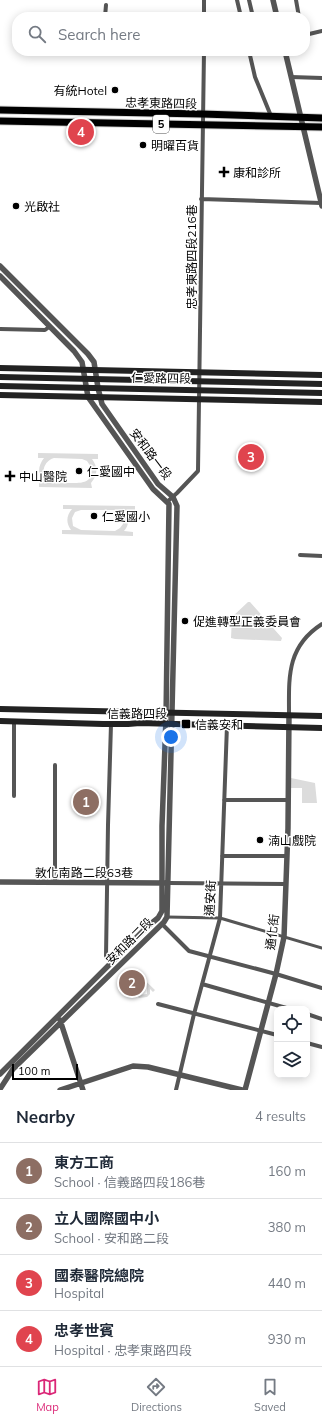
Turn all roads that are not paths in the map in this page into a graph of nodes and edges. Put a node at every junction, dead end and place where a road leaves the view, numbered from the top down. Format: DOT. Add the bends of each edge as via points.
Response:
graph roads {
  1 [pos="204,0"];
  2 [pos="238,0"];
  3 [pos="249,0"];
  4 [pos="273,0"];
  5 [pos="296,0"];
  6 [pos="106,5"];
  7 [pos="105,12"];
  8 [pos="204,12"];
  9 [pos="240,12"];
  10 [pos="252,12"];
  11 [pos="276,12"];
  12 [pos="298,12"];
  13 [pos="322,30"];
  14 [pos="310,34"];
  15 [pos="204,56"];
  16 [pos="250,56"];
  17 [pos="286,56"];
  18 [pos="291,77"];
  19 [pos="322,78"];
  20 [pos="0,110"];
  21 [pos="202,114"];
  22 [pos="271,116"];
  23 [pos="301,117"];
  24 [pos="322,118"];
  25 [pos="0,121"];
  26 [pos="202,125"];
  27 [pos="303,127"];
  28 [pos="322,127"];
  29 [pos="201,199"];
  30 [pos="322,204"];
  31 [pos="0,266"];
  32 [pos="0,276"];
  33 [pos="49,327"];
  34 [pos="0,330"];
  35 [pos="0,368"];
  36 [pos="84,370"];
  37 [pos="96,370"];
  38 [pos="200,372"];
  39 [pos="322,375"];
  40 [pos="0,377"];
  41 [pos="86,379"];
  42 [pos="97,380"];
  43 [pos="199,382"];
  44 [pos="322,384"];
  45 [pos="0,386"];
  46 [pos="87,388"];
  47 [pos="98,388"];
  48 [pos="199,390"];
  49 [pos="322,393"];
  50 [pos="0,395"];
  51 [pos="88,397"];
  52 [pos="100,397"];
  53 [pos="199,399"];
  54 [pos="322,402"];
  55 [pos="173,497"];
  56 [pos="167,502"];
  57 [pos="300,555"];
  58 [pos="322,556"];
  59 [pos="322,624"];
  60 [pos="0,709"];
  61 [pos="289,715"];
  62 [pos="322,716"];
  63 [pos="169,718"];
  64 [pos="0,721"];
  65 [pos="14,722"];
  66 [pos="111,724"];
  67 [pos="227,726"];
  68 [pos="289,727"];
  69 [pos="322,728"];
  70 [pos="55,765"];
  71 [pos="14,796"];
  72 [pos="224,800"];
  73 [pos="288,800"];
  74 [pos="222,856"];
  75 [pos="287,856"];
  76 [pos="0,882"];
  77 [pos="55,882"];
  78 [pos="107,883"];
  79 [pos="166,883"];
  80 [pos="221,884"];
  81 [pos="286,884"];
  82 [pos="167,917"];
  83 [pos="220,918"];
  84 [pos="162,924"];
  85 [pos="284,937"];
  86 [pos="322,948"];
  87 [pos="106,956"];
  88 [pos="210,956"];
  89 [pos="276,974"];
  90 [pos="202,984"];
  91 [pos="322,988"];
  92 [pos="268,1002"];
  93 [pos="158,1004"];
  94 [pos="281,1006"];
  95 [pos="194,1014"];
  96 [pos="310,1015"];
  97 [pos="59,1016"];
  98 [pos="322,1019"];
  99 [pos="61,1023"];
  100 [pos="261,1030"];
  101 [pos="274,1034"];
  102 [pos="310,1044"];
  103 [pos="322,1047"];
  104 [pos="0,1074"];
  105 [pos="180,1074"];
  106 [pos="81,1083"];
  107 [pos="0,1088"];
  108 [pos="60,1090"];
  109 [pos="80,1090"];
  110 [pos="83,1090"];
  111 [pos="176,1090"];
  112 [pos="242,1090"];
  113 [pos="245,1090"];
  1 -- 8 [label="street"];
  2 -- 9 [label="street"];
  3 -- 10 [label="street"];
  4 -- 11 [label="street"];
  5 -- 12 [label="street"];
  6 -- 7 [label="street"];
  13 -- 14 [label="street"];
  15 -- 21 [label="street, 忠孝東路四段216巷"];
  16 -- 22 [label="street" via="255,76"];
  17 -- 18 [label="street"];
  18 -- 19 [label="street"];
  18 -- 23 [label="street"];
  20 -- 21 [label="main road, 忠孝東路四段 / 5"];
  21 -- 22 [label="main road, 忠孝東路四段 / 5"];
  21 -- 26 [label="street, 忠孝東路四段216巷"];
  22 -- 23 [label="main road, 忠孝東路四段 / 5"];
  23 -- 24 [label="main road, 忠孝東路四段 / 5"];
  23 -- 27 [label="street"];
  25 -- 26 [label="main road, 忠孝東路四段 / 5"];
  26 -- 27 [label="main road, 忠孝東路四段 / 5"];
  26 -- 29 [label="street, 忠孝東路四段216巷"];
  27 -- 28 [label="main road, 忠孝東路四段 / 5"];
  27 -- 30 [label="street"];
  29 -- 30 [label="street"];
  29 -- 38 [label="street, 忠孝東路四段216巷"];
  31 -- 37 [label="street, 安和路一段" via="88,354"];
  32 -- 33 [label="street, 安和路一段"];
  33 -- 34 [label="street" via="46,330"];
  33 -- 36 [label="street, 安和路一段" via="74,351"];
  35 -- 36 [label="main road, 仁愛路四段"];
  36 -- 37 [label="main road, 仁愛路四段"];
  36 -- 41 [label="street, 安和路一段"];
  37 -- 38 [label="main road, 仁愛路四段"];
  37 -- 42 [label="street, 安和路一段"];
  38 -- 39 [label="main road, 仁愛路四段"];
  38 -- 43 [label="street, 忠孝東路四段216巷"];
  40 -- 41 [label="main road, 仁愛路四段"];
  41 -- 42 [label="main road, 仁愛路四段"];
  41 -- 46 [label="street, 安和路一段"];
  42 -- 43 [label="main road, 仁愛路四段"];
  42 -- 47 [label="street, 安和路一段"];
  43 -- 44 [label="main road, 仁愛路四段"];
  43 -- 48 [label="street, 忠孝東路四段216巷"];
  45 -- 46 [label="main road, 仁愛路四段"];
  46 -- 47 [label="main road, 仁愛路四段"];
  46 -- 51 [label="street, 安和路一段"];
  47 -- 48 [label="main road, 仁愛路四段"];
  47 -- 52 [label="street, 安和路一段"];
  48 -- 49 [label="main road, 仁愛路四段"];
  48 -- 53 [label="street, 忠孝東路四段216巷"];
  50 -- 51 [label="main road, 仁愛路四段"];
  51 -- 52 [label="main road, 仁愛路四段"];
  51 -- 56 [label="street, 安和路一段" via="153,489"];
  52 -- 53 [label="main road, 仁愛路四段"];
  52 -- 55 [label="street, 安和路一段" via="106,412 158,484"];
  53 -- 54 [label="main road, 仁愛路四段"];
  53 -- 55 [label="street, 忠孝東路四段216巷" via="198,471"];
  55 -- 56 [label="street, 忠孝東路四段216巷"];
  55 -- 63 [label="street, 安和路一段" via="177,506"];
  56 -- 63 [label="street"];
  57 -- 58 [label="street"];
  59 -- 61 [label="street" via="304,640 292,661"];
  60 -- 63 [label="main road, 信義路四段"];
  61 -- 62 [label="main road, 信義路四段"];
  61 -- 63 [label="main road, 信義路四段"];
  61 -- 68 [label="street, 通化街"];
  63 -- 66 [label="main road, 信義路四段"];
  63 -- 67 [label="main road, 信義路四段"];
  63 -- 79 [label="street, 安和路二段"];
  64 -- 65 [label="main road, 信義路四段"];
  65 -- 66 [label="main road, 信義路四段"];
  65 -- 71 [label="street"];
  66 -- 78 [label="street"];
  67 -- 68 [label="main road, 信義路四段"];
  67 -- 72 [label="street, 通安街"];
  68 -- 69 [label="main road, 信義路四段"];
  68 -- 73 [label="street, 通化街"];
  70 -- 77 [label="street"];
  72 -- 73 [label="street"];
  72 -- 74 [label="street, 通安街"];
  73 -- 75 [label="street, 通化街"];
  74 -- 75 [label="street"];
  74 -- 80 [label="street, 通安街"];
  75 -- 81 [label="street, 通化街"];
  76 -- 77 [label="street, 敦化南路二段63巷"];
  77 -- 78 [label="street, 敦化南路二段63巷"];
  78 -- 79 [label="street, 敦化南路二段63巷"];
  78 -- 87 [label="street"];
  79 -- 80 [label="street"];
  79 -- 82 [label="street, 安和路二段"];
  79 -- 97 [label="street, 安和路二段" via="162,911 158,918"];
  80 -- 81 [label="street"];
  80 -- 83 [label="street, 通安街"];
  81 -- 85 [label="street, 通化街"];
  82 -- 83 [label="street"];
  82 -- 84 [label="street, 安和路二段"];
  83 -- 85 [label="street"];
  83 -- 88 [label="street, 通安街"];
  84 -- 88 [label="street" via="189,950"];
  84 -- 99 [label="street, 安和路二段"];
  85 -- 86 [label="street"];
  85 -- 89 [label="street, 通化街"];
  88 -- 89 [label="street"];
  88 -- 90 [label="street, 通安街"];
  89 -- 91 [label="street"];
  89 -- 92 [label="street, 通化街"];
  90 -- 92 [label="street"];
  90 -- 95 [label="street, 通安街"];
  92 -- 94 [label="street"];
  92 -- 100 [label="street, 通化街"];
  93 -- 95 [label="street"];
  95 -- 100 [label="street"];
  95 -- 105 [label="street, 通安街"];
  96 -- 98 [label="street"];
  97 -- 99 [label="street"];
  97 -- 104 [label="street, 安和路二段"];
  99 -- 106 [label="street"];
  99 -- 107 [label="street, 安和路二段" via="13,1070"];
  100 -- 101 [label="street"];
  100 -- 113 [label="street, 通化街"];
  102 -- 103 [label="street"];
  105 -- 106 [label="street" via="132,1066"];
  105 -- 111 [label="street, 通安街"];
  105 -- 112 [label="street"];
  106 -- 108 [label="street"];
  106 -- 109 [label="street"];
  106 -- 110 [label="street"];
}
